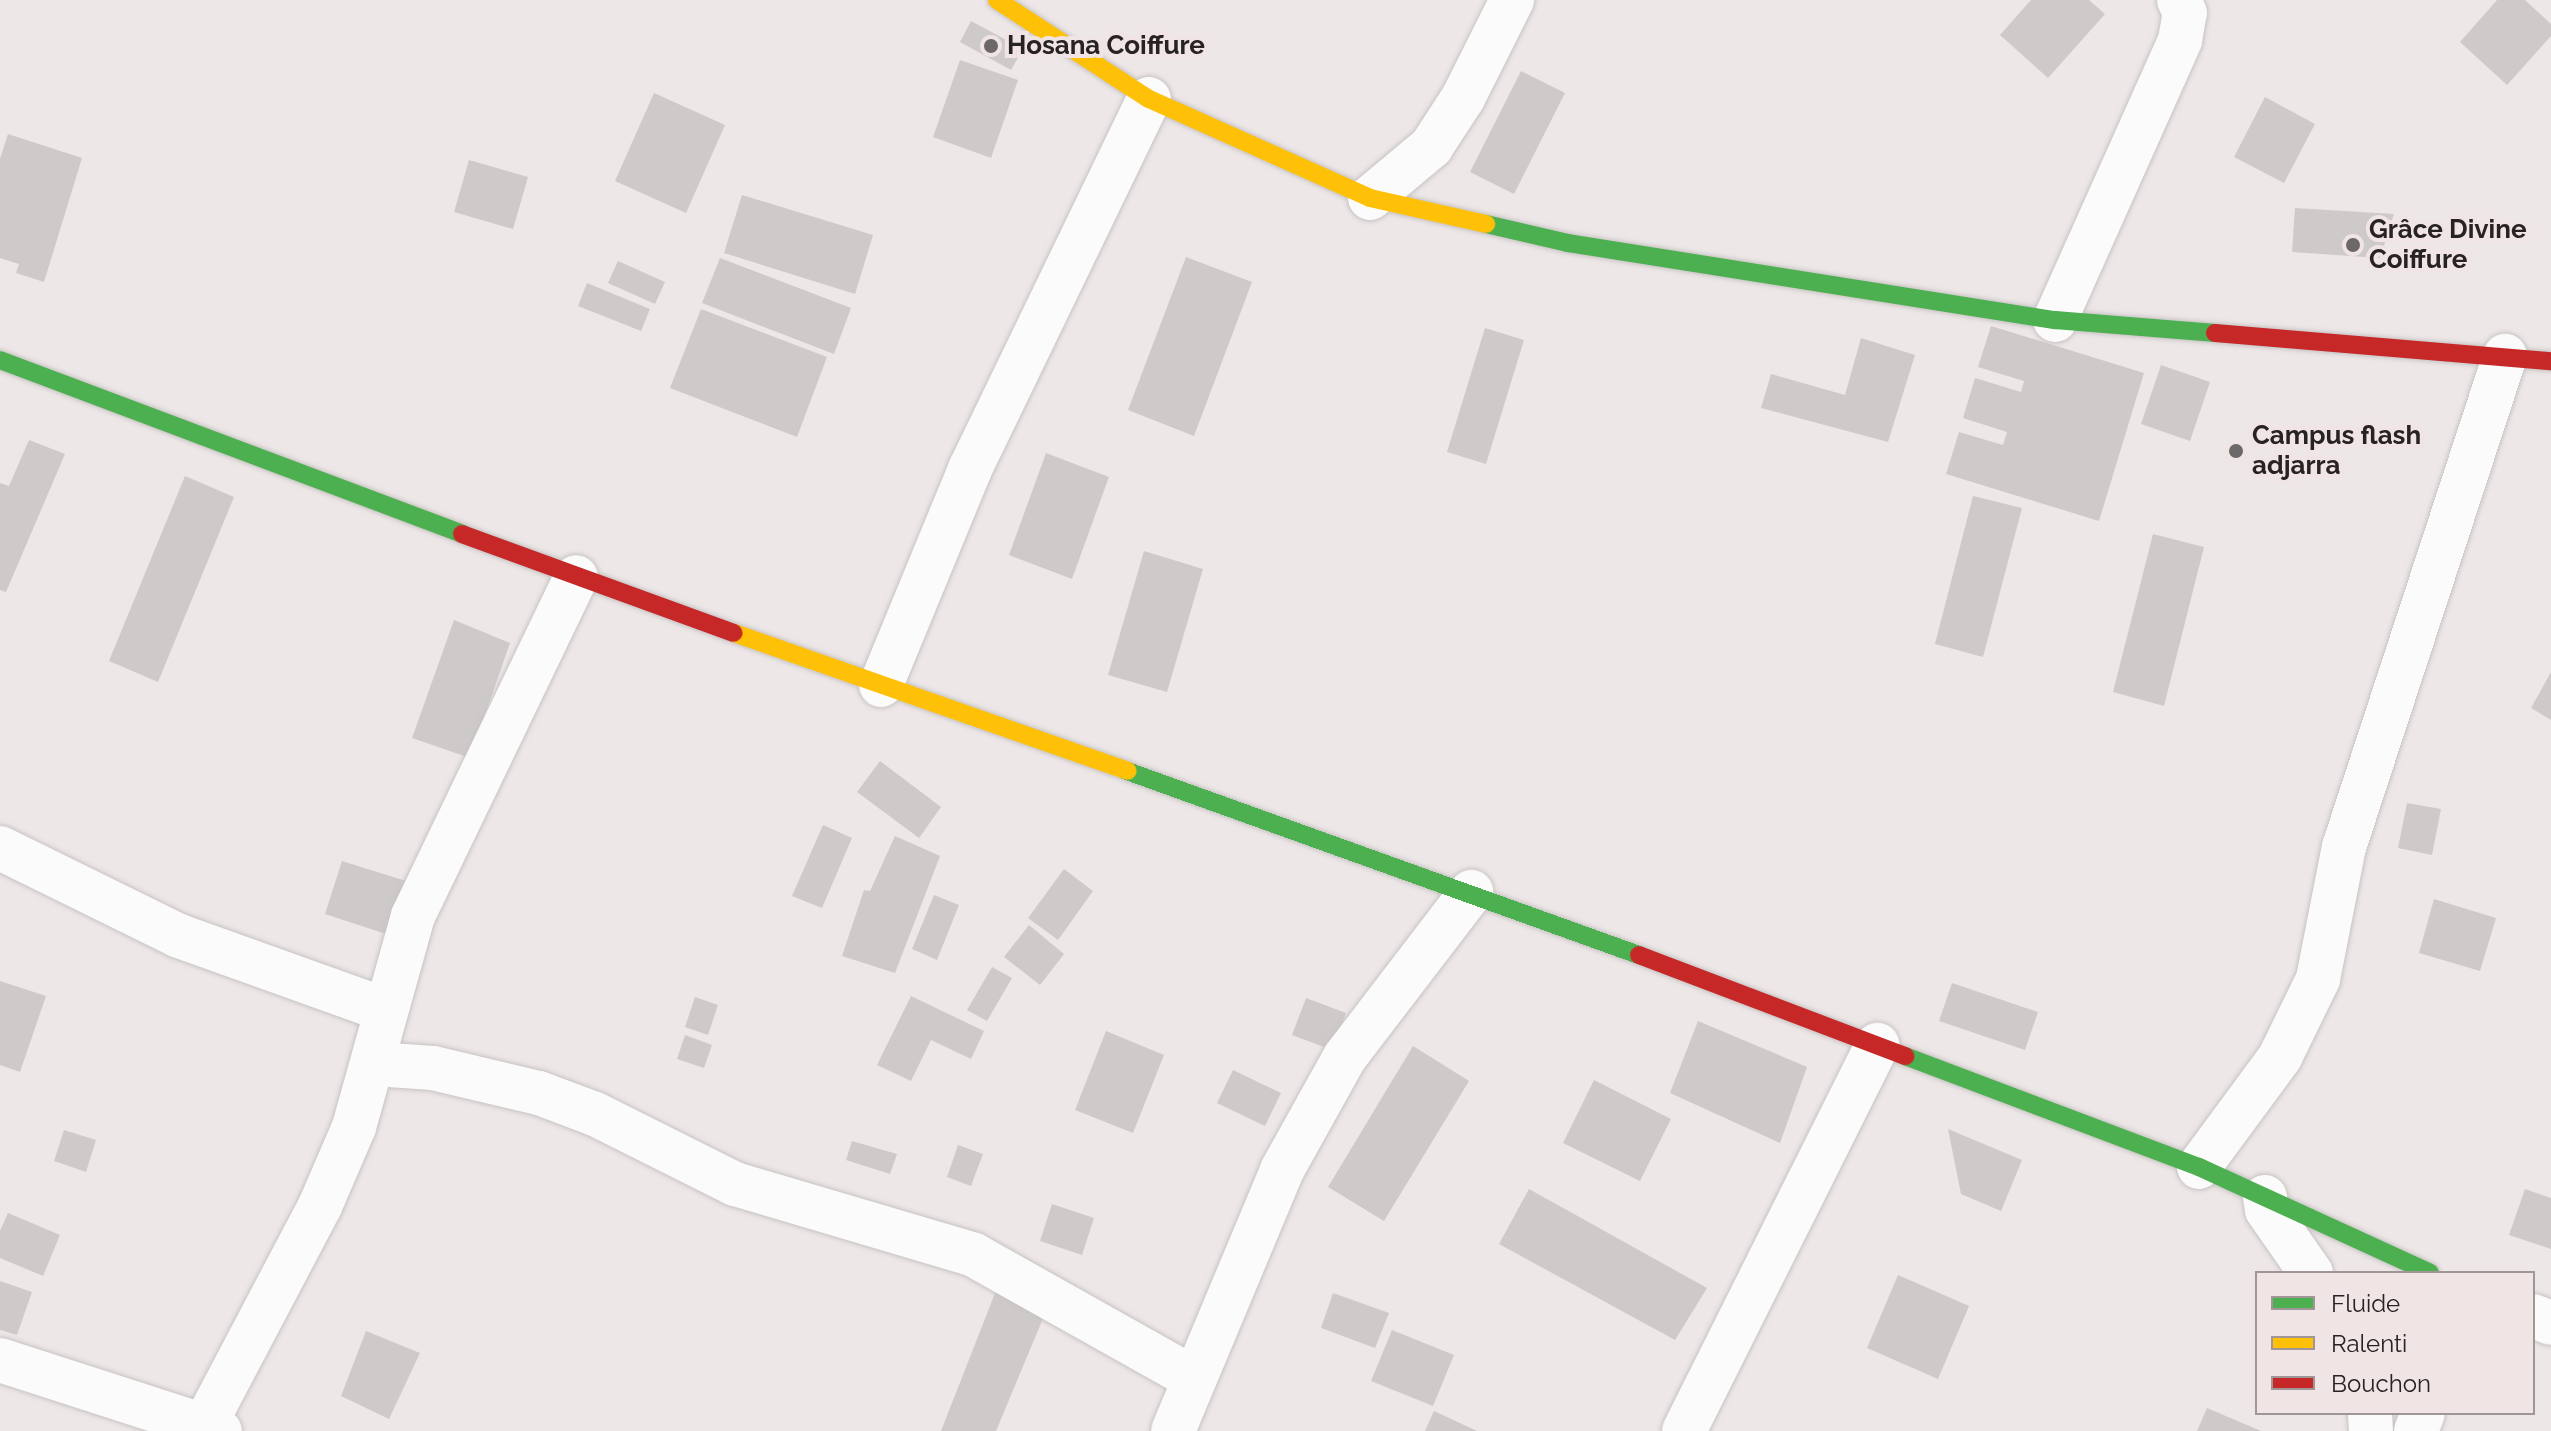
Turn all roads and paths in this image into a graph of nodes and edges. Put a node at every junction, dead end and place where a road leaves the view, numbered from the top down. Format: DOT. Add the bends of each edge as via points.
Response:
graph roads {
  1 [pos="997,0"];
  2 [pos="1512,0"];
  3 [pos="2179,0"];
  4 [pos="1149,99"];
  5 [pos="1370,198"];
  6 [pos="2055,320"];
  7 [pos="2505,356"];
  8 [pos="0,360"];
  9 [pos="2551,361"];
  10 [pos="576,577"];
  11 [pos="881,685"];
  12 [pos="0,848"];
  13 [pos="1471,892"];
  14 [pos="383,1009"];
  15 [pos="1877,1045"];
  16 [pos="375,1064"];
  17 [pos="2199,1167"];
  18 [pos="2265,1197"];
  19 [pos="2310,1271"];
  20 [pos="2426,1271"];
  21 [pos="0,1360"];
  22 [pos="1193,1378"];
  23 [pos="212,1428"];
  24 [pos="1173,1431"];
  25 [pos="1684,1431"];
  1 -- 4 [label="street"];
  2 -- 5 [label="street" via="1463,98 1431,147"];
  3 -- 6 [label="street" via="2185,13 2180,40"];
  4 -- 5 [label="street"];
  4 -- 11 [label="street" via="970,469"];
  5 -- 6 [label="street" via="1568,243"];
  6 -- 7 [label="street"];
  7 -- 9 [label="street"];
  7 -- 17 [label="street" via="2344,847 2318,979 2280,1057"];
  8 -- 10 [label="street"];
  10 -- 11 [label="street"];
  10 -- 14 [label="street" via="413,916"];
  11 -- 13 [label="street"];
  12 -- 14 [label="street" via="179,936"];
  13 -- 15 [label="street"];
  13 -- 22 [label="street" via="1338,1070 1282,1170"];
  14 -- 16 [label="street"];
  15 -- 17 [label="street"];
  15 -- 25 [label="street"];
  16 -- 22 [label="street" via="433,1068 539,1093 595,1114 735,1184 974,1255"];
  16 -- 23 [label="street" via="320,1206"];
  17 -- 18 [label="street"];
  18 -- 19 [label="street" via="2267,1210"];
  18 -- 20 [label="street"];
  21 -- 23 [label="street"];
  22 -- 24 [label="street"];
}
